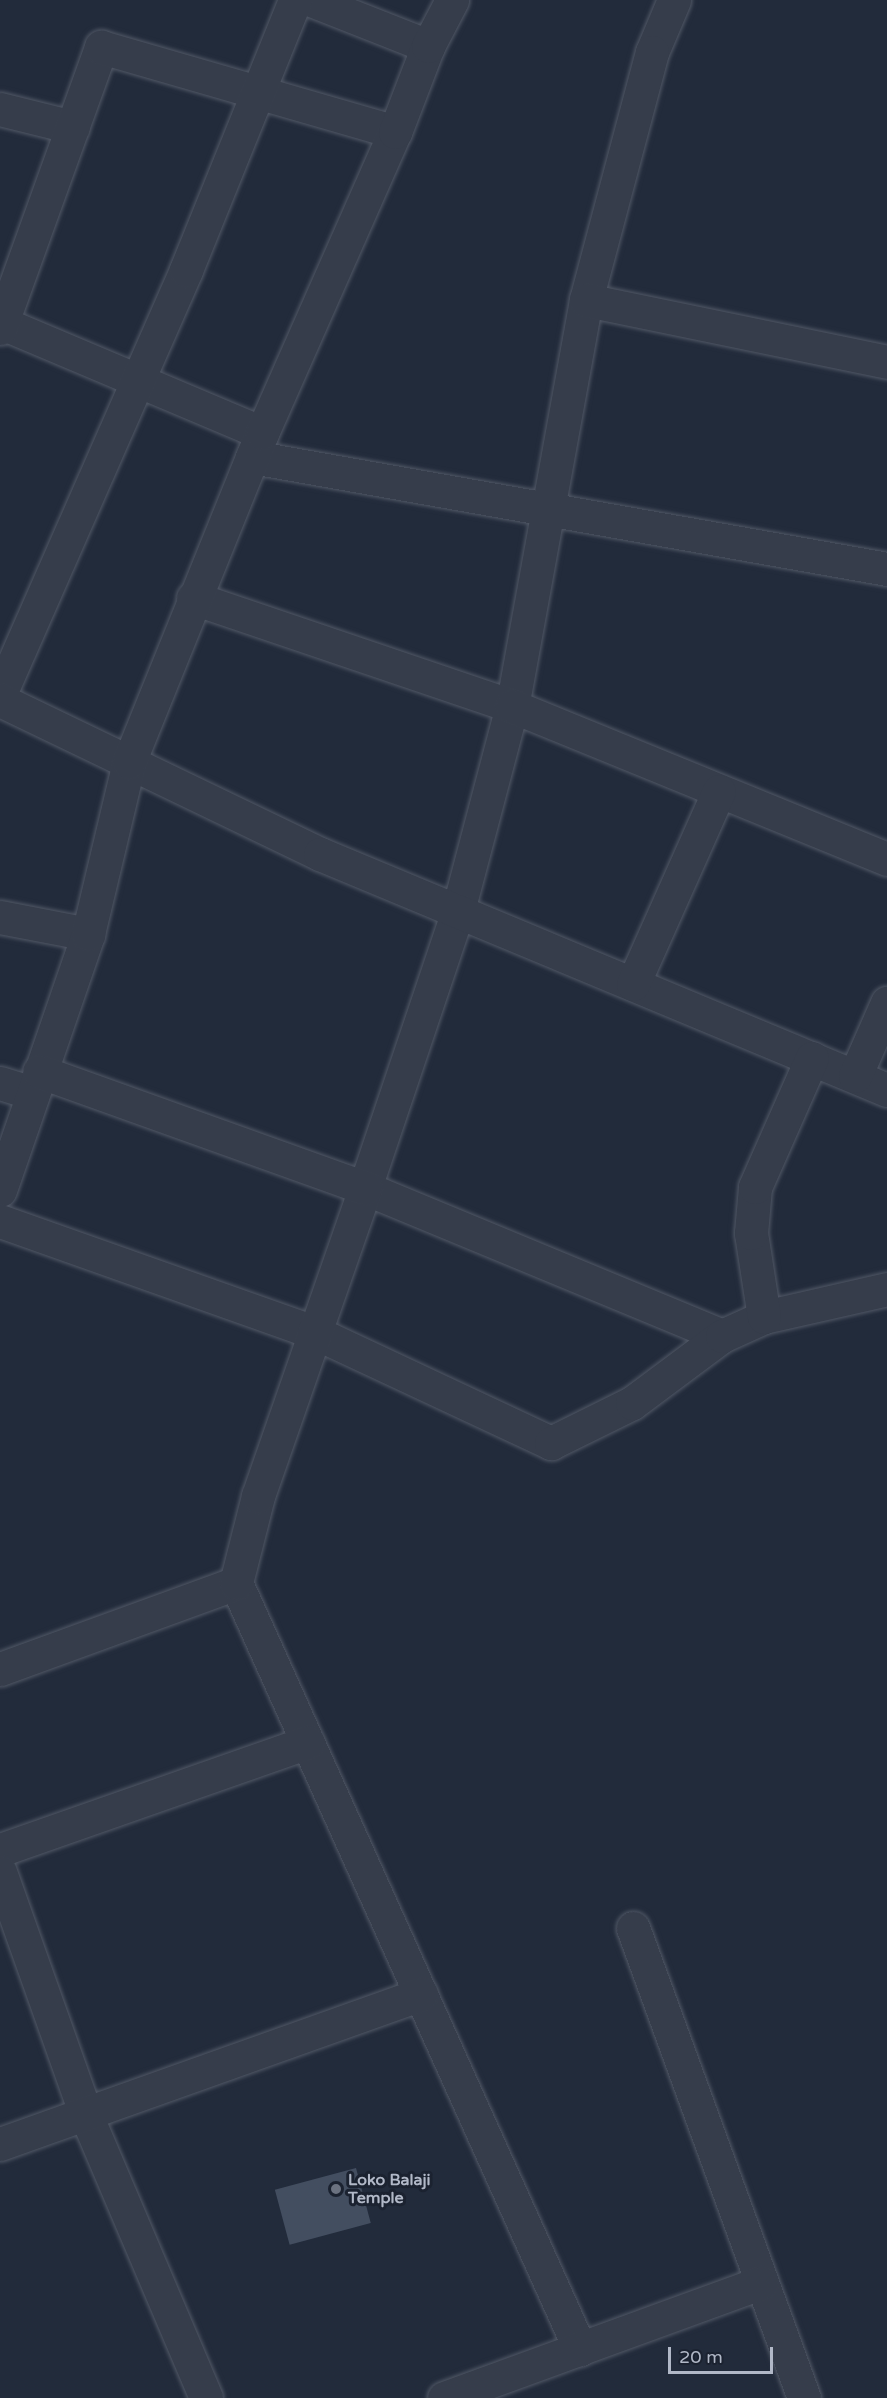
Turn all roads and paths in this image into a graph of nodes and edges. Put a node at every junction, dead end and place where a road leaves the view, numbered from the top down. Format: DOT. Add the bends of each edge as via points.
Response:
graph roads {
  1 [pos="295,0"];
  2 [pos="311,0"];
  3 [pos="452,0"];
  4 [pos="674,0"];
  5 [pos="428,46"];
  6 [pos="257,93"];
  7 [pos="0,109"];
  8 [pos="73,127"];
  9 [pos="395,132"];
  10 [pos="586,300"];
  11 [pos="1,326"];
  12 [pos="887,362"];
  13 [pos="138,379"];
  14 [pos="257,445"];
  15 [pos="548,508"];
  16 [pos="887,568"];
  17 [pos="193,598"];
  18 [pos="0,694"];
  19 [pos="0,700"];
  20 [pos="512,706"];
  21 [pos="129,762"];
  22 [pos="719,791"];
  23 [pos="887,859"];
  24 [pos="458,911"];
  25 [pos="0,917"];
  26 [pos="88,934"];
  27 [pos="633,984"];
  28 [pos="887,1003"];
  29 [pos="812,1059"];
  30 [pos="855,1076"];
  31 [pos="35,1082"];
  32 [pos="0,1083"];
  33 [pos="887,1090"];
  34 [pos="365,1188"];
  35 [pos="0,1190"];
  36 [pos="0,1221"];
  37 [pos="887,1288"];
  38 [pos="764,1317"];
  39 [pos="314,1332"];
  40 [pos="722,1336"];
  41 [pos="236,1583"];
  42 [pos="0,1669"];
  43 [pos="308,1742"];
  44 [pos="0,1850"];
  45 [pos="0,1872"];
  46 [pos="633,1928"];
  47 [pos="421,1994"];
  48 [pos="86,2115"];
  49 [pos="0,2144"];
  50 [pos="762,2282"];
  51 [pos="580,2349"];
  52 [pos="477,2393"];
  53 [pos="206,2398"];
  54 [pos="444,2398"];
  55 [pos="804,2398"];
  1 -- 6 [label="street"];
  2 -- 5 [label="street"];
  3 -- 5 [label="street"];
  4 -- 10 [label="street" via="652,52"];
  5 -- 9 [label="street"];
  6 -- 8 [label="street" via="101,47"];
  6 -- 9 [label="street"];
  6 -- 13 [label="street"];
  7 -- 8 [label="street"];
  8 -- 11 [label="street"];
  9 -- 14 [label="street"];
  10 -- 12 [label="street"];
  10 -- 15 [label="street"];
  11 -- 13 [label="street"];
  13 -- 14 [label="street"];
  13 -- 18 [label="street"];
  14 -- 15 [label="street"];
  14 -- 17 [label="street"];
  15 -- 16 [label="street"];
  15 -- 20 [label="street"];
  17 -- 20 [label="street"];
  17 -- 21 [label="street"];
  19 -- 21 [label="street"];
  20 -- 22 [label="street"];
  20 -- 24 [label="street"];
  21 -- 24 [label="street" via="320,854"];
  21 -- 26 [label="street"];
  22 -- 23 [label="street"];
  22 -- 27 [label="street"];
  24 -- 27 [label="street"];
  24 -- 34 [label="street"];
  25 -- 26 [label="street"];
  26 -- 31 [label="street"];
  27 -- 29 [label="street"];
  28 -- 30 [label="street"];
  29 -- 30 [label="street"];
  29 -- 38 [label="street" via="755,1187 751,1233"];
  30 -- 33 [label="street"];
  31 -- 32 [label="street"];
  31 -- 34 [label="street"];
  31 -- 35 [label="street"];
  34 -- 39 [label="street"];
  34 -- 40 [label="street"];
  36 -- 39 [label="street"];
  37 -- 38 [label="street"];
  38 -- 40 [label="street"];
  39 -- 40 [label="street" via="551,1443 632,1403"];
  39 -- 41 [label="street" via="258,1496"];
  41 -- 42 [label="street"];
  41 -- 43 [label="street"];
  43 -- 44 [label="street"];
  43 -- 47 [label="street"];
  45 -- 48 [label="street"];
  46 -- 50 [label="street"];
  47 -- 48 [label="street"];
  47 -- 51 [label="street"];
  48 -- 49 [label="street"];
  48 -- 53 [label="street"];
  50 -- 51 [label="street"];
  50 -- 55 [label="street"];
  51 -- 52 [label="street"];
  52 -- 54 [label="street"];
}
